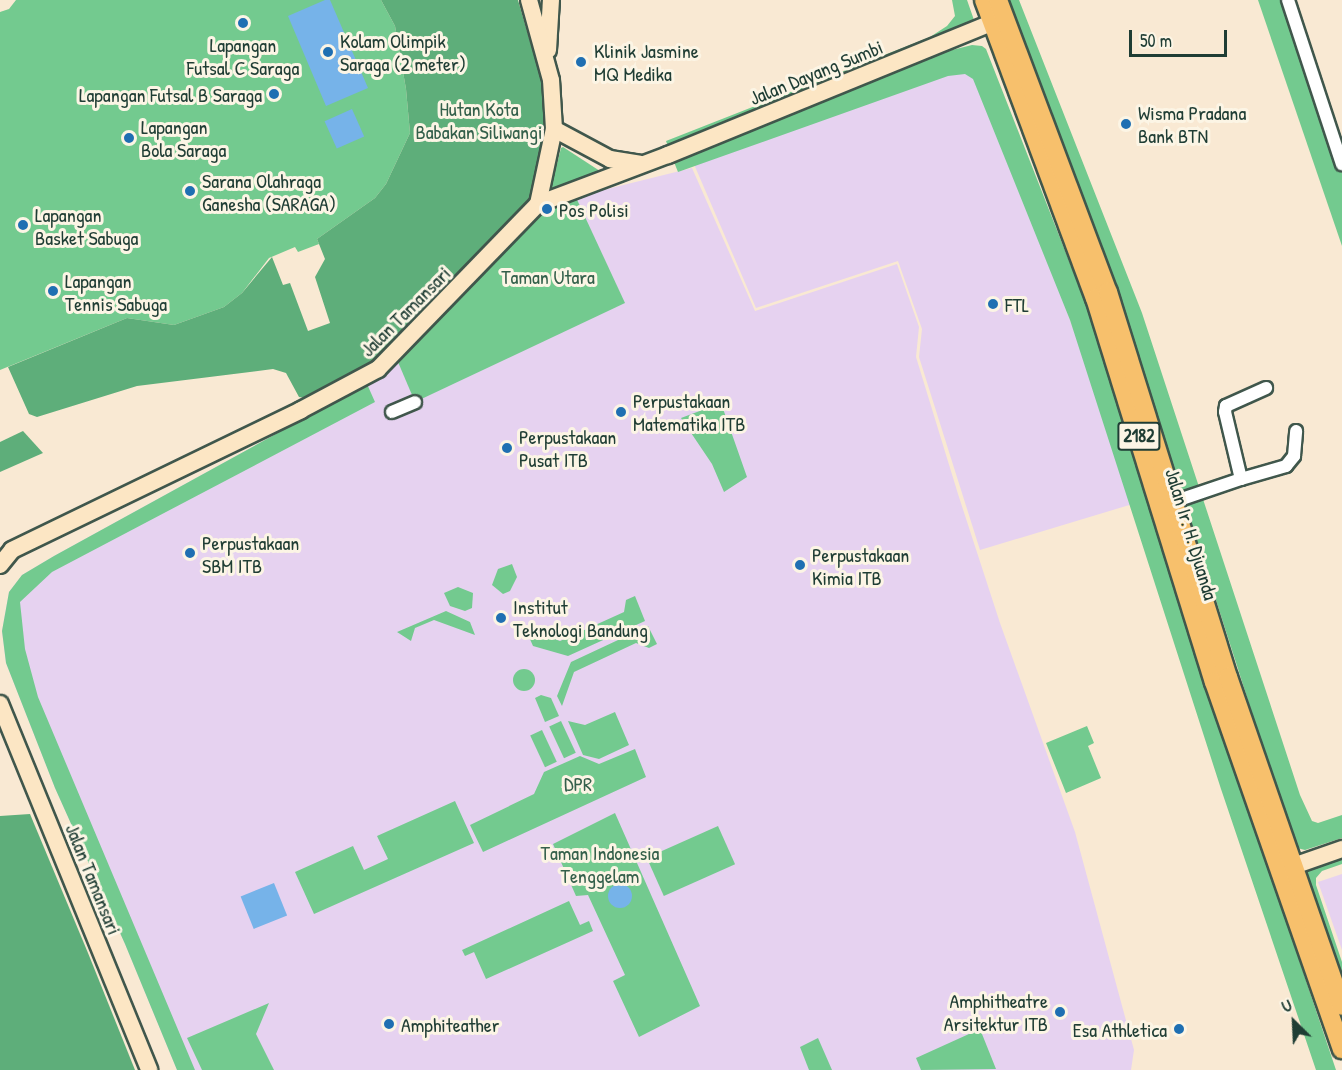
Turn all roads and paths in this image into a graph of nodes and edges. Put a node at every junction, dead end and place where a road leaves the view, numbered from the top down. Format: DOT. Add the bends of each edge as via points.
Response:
graph roads {
  1 [pos="529,0"];
  2 [pos="551,0"];
  3 [pos="984,0"];
  4 [pos="998,0"];
  5 [pos="1288,0"];
  6 [pos="999,20"];
  7 [pos="551,80"];
  8 [pos="554,129"];
  9 [pos="641,164"];
  10 [pos="1342,164"];
  11 [pos="538,204"];
  12 [pos="1122,356"];
  13 [pos="1266,388"];
  14 [pos="416,402"];
  15 [pos="1136,404"];
  16 [pos="392,412"];
  17 [pos="1296,431"];
  18 [pos="1241,479"];
  19 [pos="1173,502"];
  20 [pos="0,565"];
  21 [pos="1221,679"];
  22 [pos="0,704"];
  23 [pos="1342,849"];
  24 [pos="1285,868"];
  25 [pos="1342,1006"];
  26 [pos="1342,1049"];
  27 [pos="149,1070"];
  1 -- 7 [label="main road"];
  2 -- 7 [label="main road"];
  3 -- 6 [label="main road, Jalan Ir. H. Djuanda / 2182"];
  4 -- 6 [label="main road, Jalan Ir. H. Djuanda / 2182"];
  5 -- 10 [label="street"];
  6 -- 9 [label="main road, Jalan Dayang Sumbi"];
  6 -- 12 [label="main road, Jalan Ir. H. Djuanda / 2182" via="1042,154"];
  6 -- 12 [label="main road, Jalan Ir. H. Djuanda / 2182" via="1076,201"];
  7 -- 8 [label="main road"];
  8 -- 9 [label="main road" via="610,159"];
  8 -- 11 [label="main road"];
  9 -- 11 [label="main road, Jalan Dayang Sumbi"];
  11 -- 20 [label="main road, Jalan Tamansari" via="378,369 12,550"];
  12 -- 15 [label="main road, Jalan Ir. H. Djuanda / 2182"];
  13 -- 18 [label="street" via="1226,406"];
  14 -- 16 [label="street"];
  15 -- 19 [label="main road, Jalan Ir. H. Djuanda / 2182"];
  15 -- 21 [label="main road, Jalan Ir. H. Djuanda / 2182"];
  17 -- 18 [label="street" via="1294,456 1287,466"];
  18 -- 19 [label="street"];
  19 -- 21 [label="main road, Jalan Ir. H. Djuanda / 2182"];
  21 -- 24 [label="main road, Jalan Ir. H. Djuanda / 2182"];
  22 -- 27 [label="main road, Jalan Tamansari"];
  23 -- 24 [label="main road"];
  24 -- 25 [label="main road, Jalan Ir. H. Djuanda / 2182"];
  24 -- 26 [label="main road, Jalan Ir. H. Djuanda / 2182"];
}
